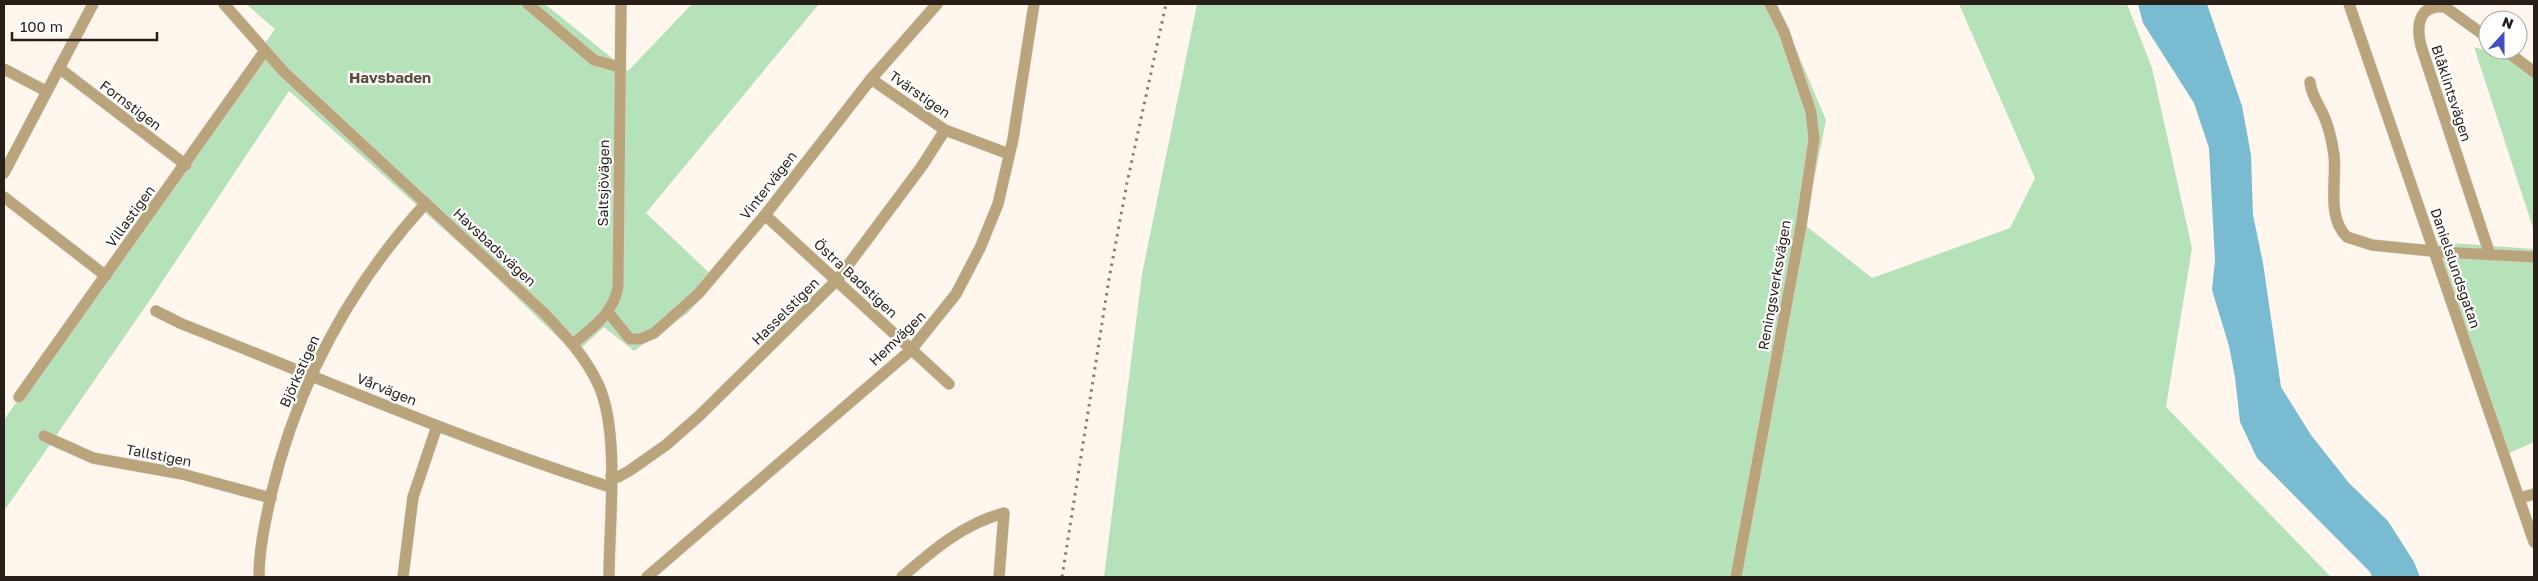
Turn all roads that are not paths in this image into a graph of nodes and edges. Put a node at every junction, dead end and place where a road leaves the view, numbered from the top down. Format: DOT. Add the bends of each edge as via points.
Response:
graph roads {
  1 [pos="93,4"];
  2 [pos="224,4"];
  3 [pos="528,4"];
  4 [pos="621,4"];
  5 [pos="937,4"];
  6 [pos="1034,4"];
  7 [pos="1770,4"];
  8 [pos="2349,4"];
  9 [pos="2478,31"];
  10 [pos="264,52"];
  11 [pos="2518,60"];
  12 [pos="59,68"];
  13 [pos="619,68"];
  14 [pos="4,69"];
  15 [pos="2534,72"];
  16 [pos="871,78"];
  17 [pos="2310,82"];
  18 [pos="46,91"];
  19 [pos="945,130"];
  20 [pos="1009,154"];
  21 [pos="186,164"];
  22 [pos="4,173"];
  23 [pos="4,196"];
  24 [pos="426,203"];
  25 [pos="765,215"];
  26 [pos="2435,252"];
  27 [pos="2490,255"];
  28 [pos="2534,257"];
  29 [pos="106,276"];
  30 [pos="837,280"];
  31 [pos="156,311"];
  32 [pos="608,312"];
  33 [pos="574,344"];
  34 [pos="911,350"];
  35 [pos="311,375"];
  36 [pos="949,384"];
  37 [pos="19,397"];
  38 [pos="437,426"];
  39 [pos="44,436"];
  40 [pos="611,482"];
  41 [pos="2534,494"];
  42 [pos="270,498"];
  43 [pos="2520,498"];
  44 [pos="2534,542"];
  45 [pos="258,577"];
  46 [pos="404,577"];
  47 [pos="609,577"];
  48 [pos="647,577"];
  49 [pos="902,577"];
  50 [pos="999,577"];
  51 [pos="1736,577"];
  1 -- 12 [label="street"];
  2 -- 10 [label="street, Havsbadsvägen"];
  3 -- 13 [label="street" via="594,60"];
  4 -- 13 [label="street, Saltsjövägen"];
  5 -- 16 [label="street, Vintervägen"];
  6 -- 20 [label="street, Hemvägen"];
  7 -- 51 [label="street, Reningsverksvägen" via="1784,32 1811,112 1814,139"];
  8 -- 26 [label="street, Danielslundsgatan"];
  9 -- 27 [label="street, Blåklintsvägen" via="2444,7 2428,9 2418,23 2420,46"];
  10 -- 21 [label="street, Villastigen"];
  10 -- 24 [label="street, Havsbadsvägen"];
  11 -- 15 [label="street"];
  12 -- 18 [label="street"];
  12 -- 21 [label="street, Fornstigen"];
  13 -- 32 [label="street, Saltsjövägen" via="618,287"];
  14 -- 18 [label="street"];
  16 -- 19 [label="street, Tvärstigen"];
  16 -- 25 [label="street, Vintervägen"];
  17 -- 26 [label="street" via="2312,94 2331,134 2335,211 2342,232 2361,243"];
  18 -- 22 [label="street"];
  19 -- 20 [label="street, Tvärstigen"];
  19 -- 30 [label="street, Hasselstigen"];
  20 -- 34 [label="street, Hemvägen" via="998,204 972,265 956,294"];
  21 -- 29 [label="street, Villastigen"];
  23 -- 29 [label="street"];
  24 -- 33 [label="street, Havsbadsvägen"];
  24 -- 35 [label="street, Björkstigen" via="356,292"];
  25 -- 30 [label="street, Östra Badstigen"];
  25 -- 32 [label="street, Vintervägen" via="698,294 654,333 640,339 630,338"];
  26 -- 27 [label="street"];
  26 -- 43 [label="street, Danielslundsgatan"];
  27 -- 28 [label="street"];
  29 -- 37 [label="street, Villastigen"];
  30 -- 34 [label="street, Östra Badstigen"];
  30 -- 40 [label="street, Hasselstigen" via="699,416 666,445"];
  31 -- 35 [label="street, Vårvägen"];
  32 -- 33 [label="street, Saltsjövägen"];
  33 -- 40 [label="street, Havsbadsvägen" via="599,387 607,412"];
  34 -- 36 [label="street, Östra Badstigen"];
  34 -- 48 [label="street, Hemvägen"];
  35 -- 38 [label="street, Vårvägen"];
  35 -- 42 [label="street, Björkstigen" via="288,434"];
  38 -- 40 [label="street, Vårvägen" via="540,465"];
  38 -- 46 [label="street" via="414,497"];
  39 -- 42 [label="street, Tallstigen" via="93,458 182,474"];
  40 -- 47 [label="street, Havsbadsvägen"];
  41 -- 43 [label="street"];
  42 -- 45 [label="street, Björkstigen" via="258,555"];
  43 -- 44 [label="street, Danielslundsgatan"];
  49 -- 50 [label="street" via="940,544 969,526 1004,513"];
}
